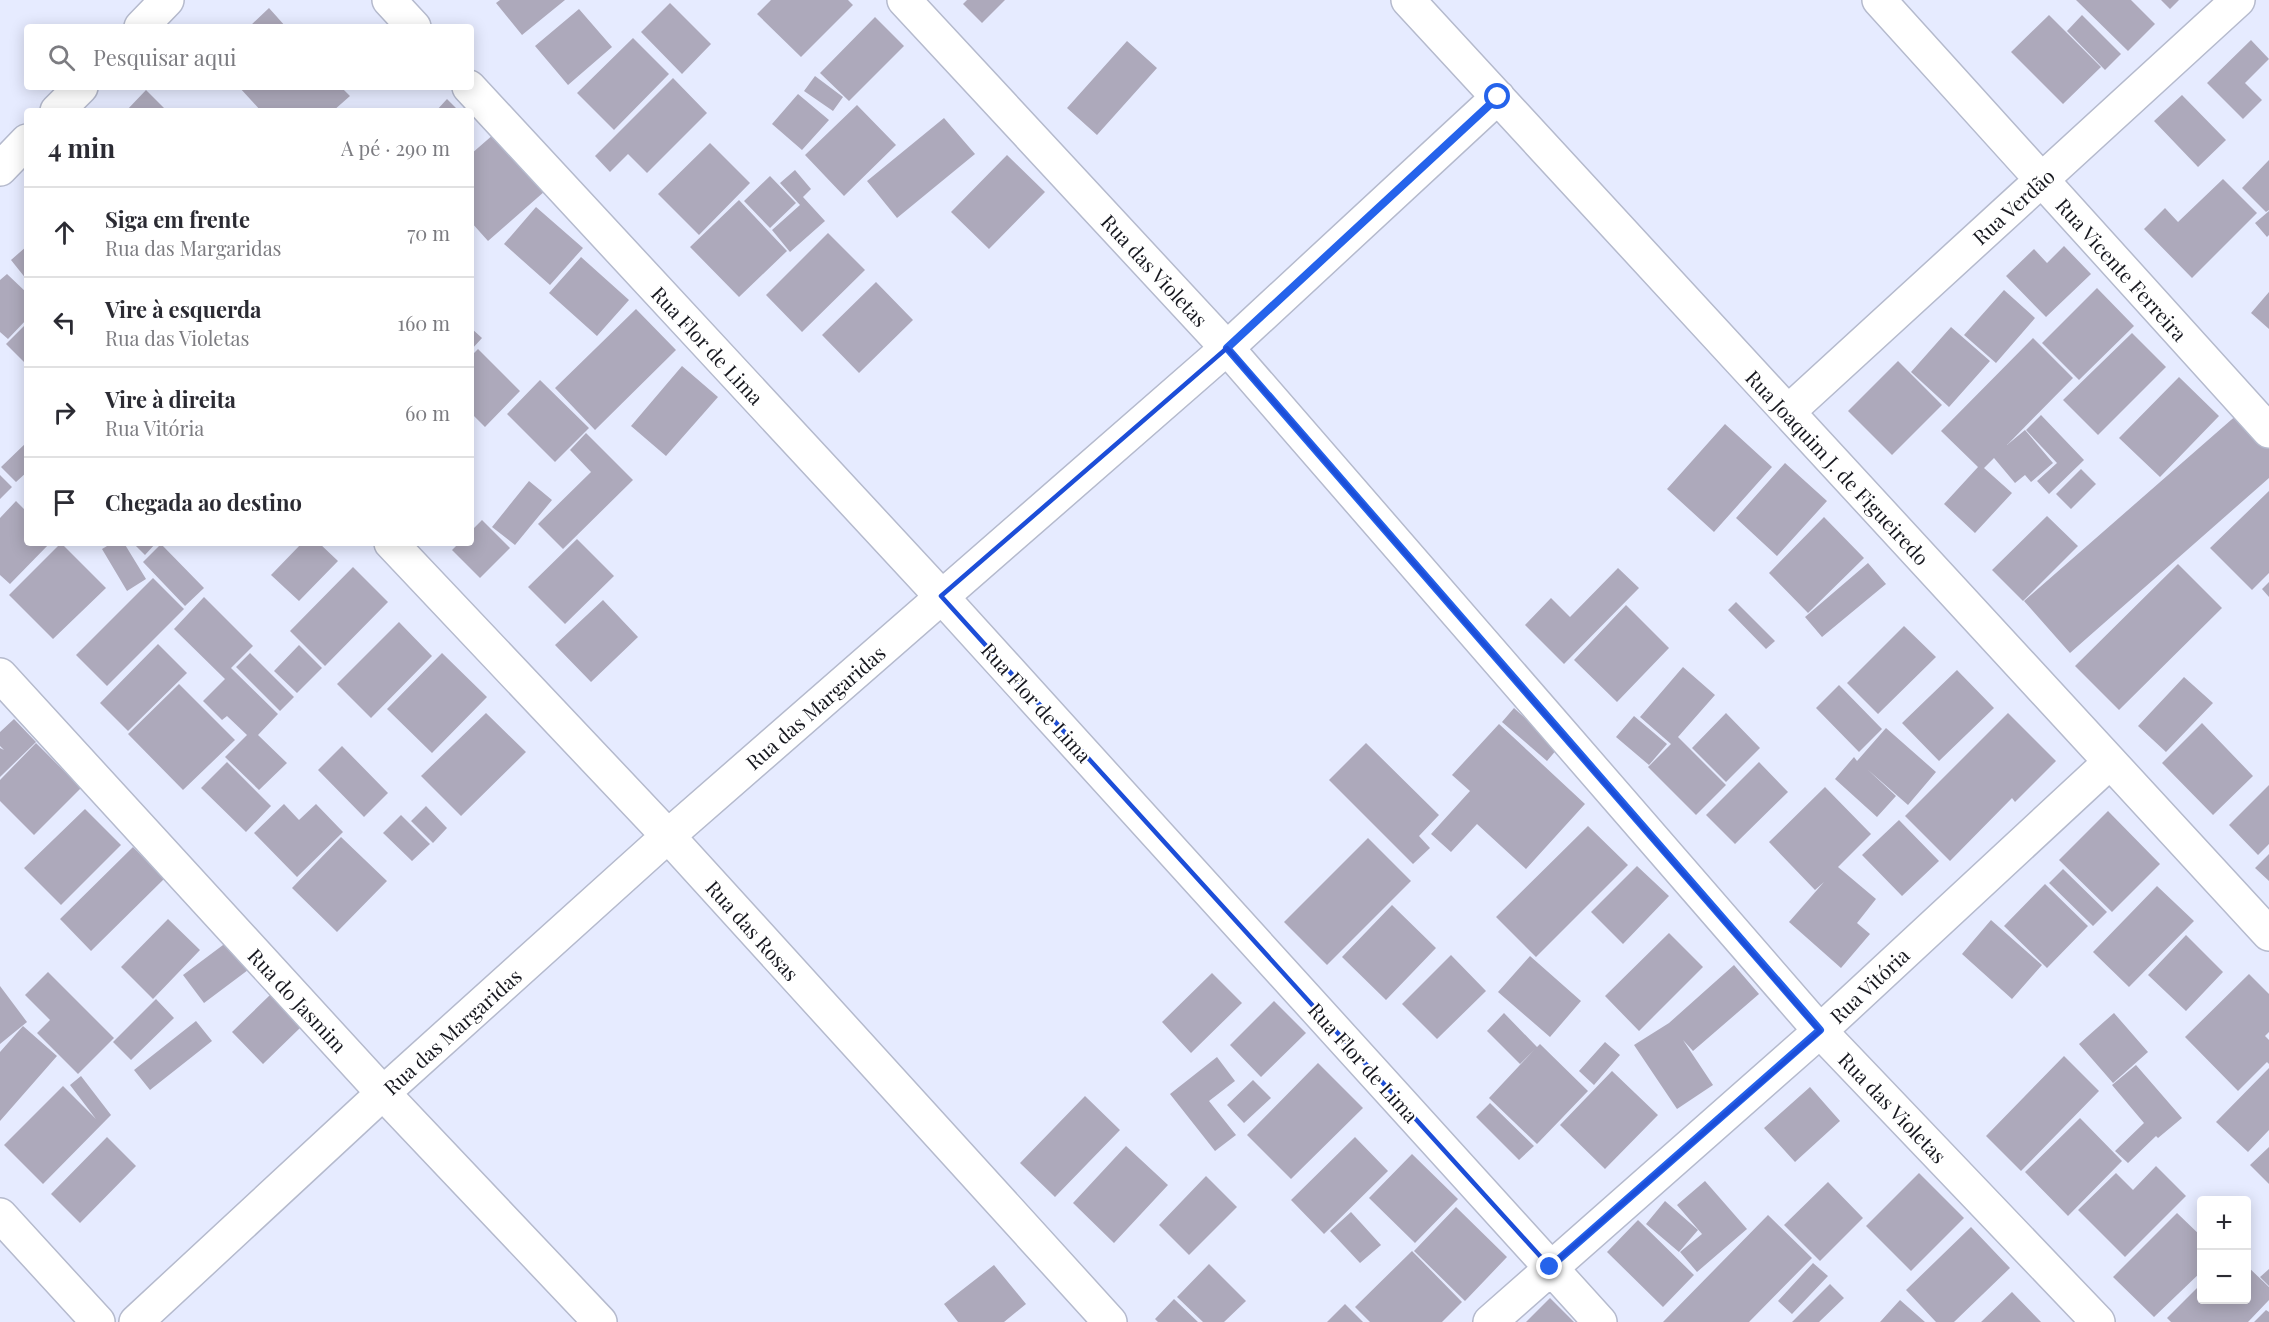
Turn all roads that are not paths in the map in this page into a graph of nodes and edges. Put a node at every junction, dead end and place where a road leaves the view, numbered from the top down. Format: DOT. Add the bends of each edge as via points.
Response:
graph roads {
  1 [pos="167,0"];
  2 [pos="389,0"];
  3 [pos="904,0"];
  4 [pos="1408,0"];
  5 [pos="1880,0"];
  6 [pos="2238,0"];
  7 [pos="144,24"];
  8 [pos="411,24"];
  9 [pos="78,90"];
  10 [pos="472,90"];
  11 [pos="1498,97"];
  12 [pos="60,108"];
  13 [pos="2042,180"];
  14 [pos="1227,348"];
  15 [pos="1788,412"];
  16 [pos="2269,431"];
  17 [pos="394,546"];
  18 [pos="941,596"];
  19 [pos="0,675"];
  20 [pos="2110,762"];
  21 [pos="668,836"];
  22 [pos="2269,934"];
  23 [pos="1820,1030"];
  24 [pos="383,1093"];
  25 [pos="0,1215"];
  26 [pos="1550,1267"];
  27 [pos="98,1322"];
  28 [pos="136,1322"];
  29 [pos="600,1322"];
  30 [pos="1110,1322"];
  31 [pos="1490,1322"];
  32 [pos="1600,1322"];
  33 [pos="2097,1322"];
  1 -- 7 [label="street"];
  2 -- 8 [label="street"];
  3 -- 14 [label="street, Rua das Violetas"];
  4 -- 11 [label="street, Rua Joaquim J. de Figueiredo"];
  5 -- 13 [label="street, Rua Vicente Ferreira"];
  6 -- 13 [label="street, Rua Verdão"];
  9 -- 12 [label="street"];
  10 -- 18 [label="street, Rua Flor de Lima"];
  11 -- 14 [label="street, Rua das Margaridas"];
  11 -- 15 [label="street, Rua Joaquim J. de Figueiredo"];
  13 -- 15 [label="street, Rua Verdão"];
  13 -- 16 [label="street, Rua Vicente Ferreira"];
  14 -- 18 [label="street, Rua das Margaridas"];
  14 -- 23 [label="street, Rua das Violetas"];
  15 -- 20 [label="street, Rua Joaquim J. de Figueiredo"];
  17 -- 21 [label="street, Rua das Rosas"];
  18 -- 21 [label="street, Rua das Margaridas"];
  18 -- 26 [label="street, Rua Flor de Lima"];
  19 -- 24 [label="street, Rua do Jasmim"];
  20 -- 22 [label="street, Rua Joaquim J. de Figueiredo"];
  20 -- 23 [label="street, Rua Vitória"];
  21 -- 24 [label="street, Rua das Margaridas"];
  21 -- 30 [label="street, Rua das Rosas"];
  23 -- 26 [label="street, Rua Vitória"];
  23 -- 33 [label="street, Rua das Violetas"];
  24 -- 28 [label="street, Rua das Margaridas"];
  24 -- 29 [label="street, Rua do Jasmim"];
  25 -- 27 [label="street"];
  26 -- 31 [label="street, Rua Vitória"];
  26 -- 32 [label="street, Rua Flor de Lima"];
}
